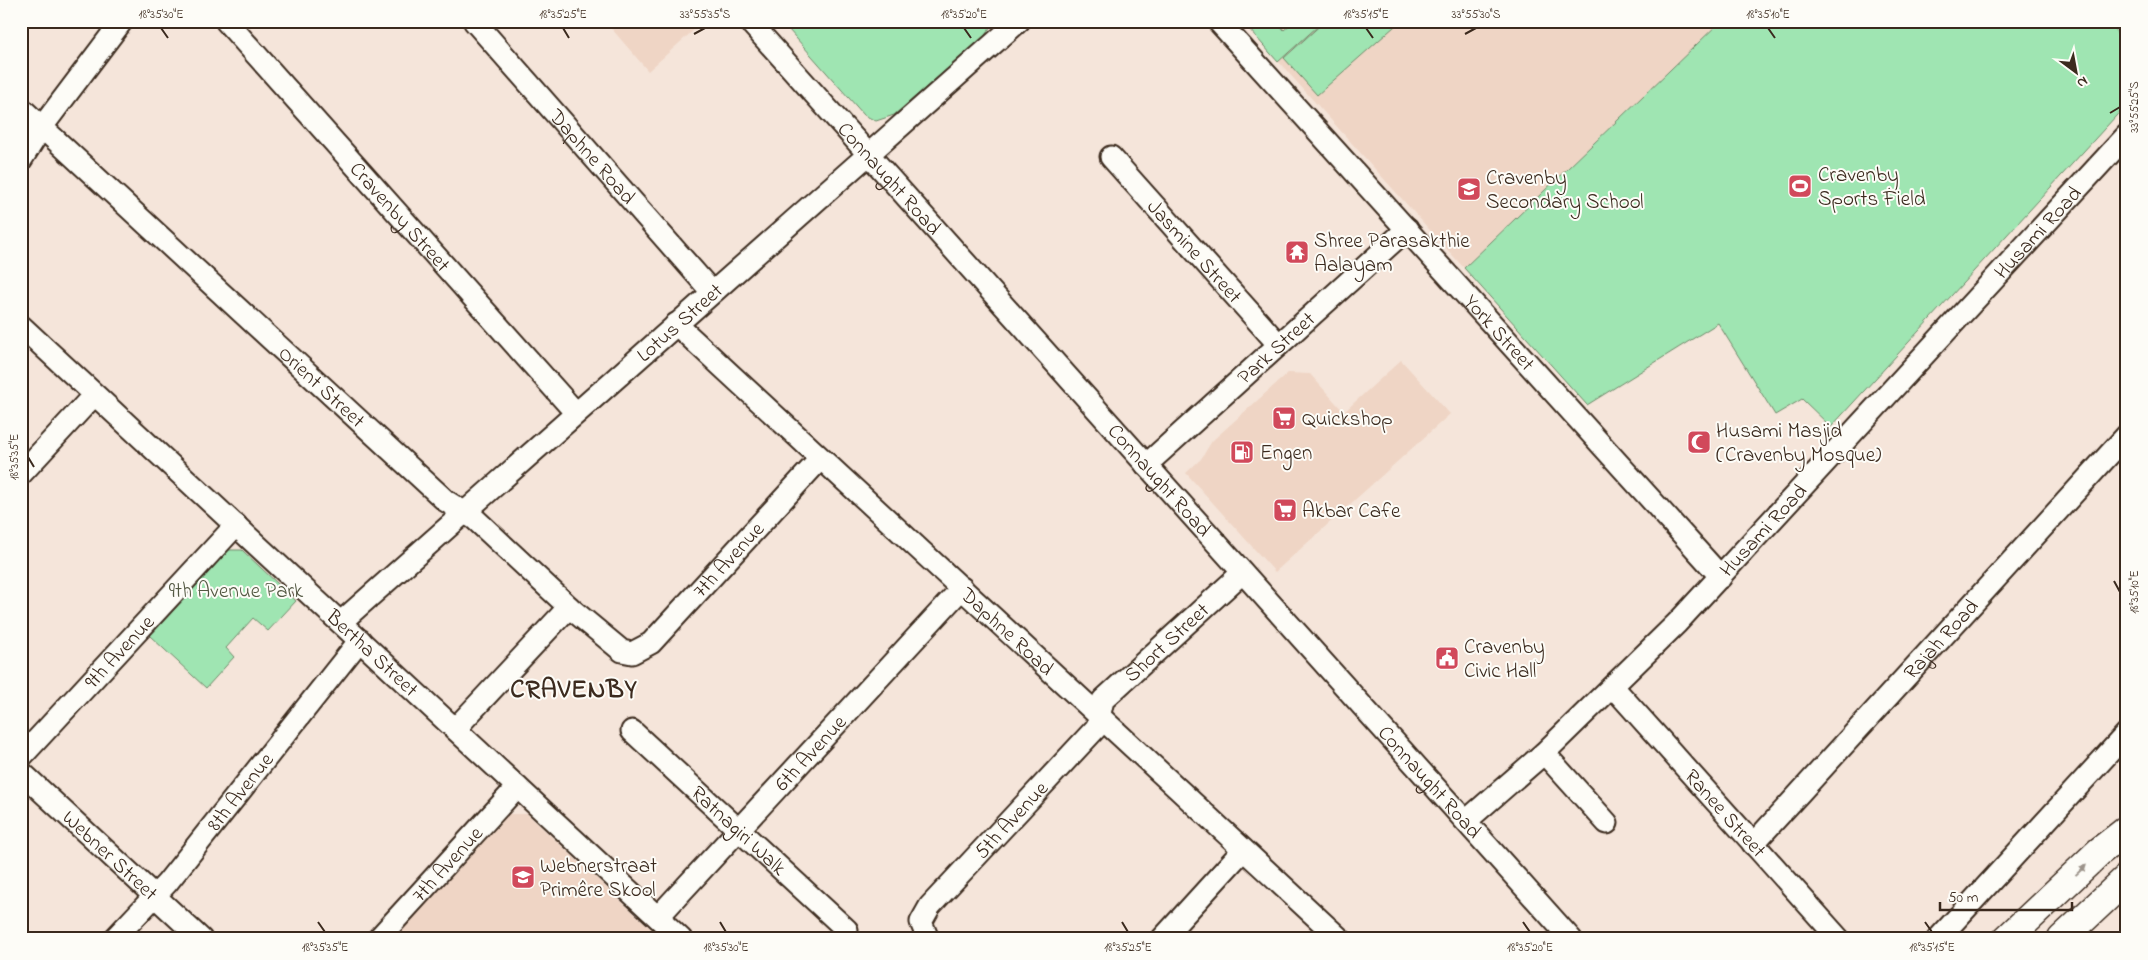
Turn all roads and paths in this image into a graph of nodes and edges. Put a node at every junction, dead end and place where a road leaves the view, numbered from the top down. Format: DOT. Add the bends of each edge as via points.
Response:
graph roads {
  1 [pos="122,21"];
  2 [pos="226,21"];
  3 [pos="474,21"];
  4 [pos="749,21"];
  5 [pos="1019,21"];
  6 [pos="1218,21"];
  7 [pos="21,108"];
  8 [pos="42,127"];
  9 [pos="2127,135"];
  10 [pos="868,154"];
  11 [pos="1111,157"];
  12 [pos="21,160"];
  13 [pos="1407,229"];
  14 [pos="712,292"];
  15 [pos="676,324"];
  16 [pos="21,326"];
  17 [pos="1279,345"];
  18 [pos="94,394"];
  19 [pos="576,413"];
  20 [pos="2127,435"];
  21 [pos="820,459"];
  22 [pos="1146,465"];
  23 [pos="21,474"];
  24 [pos="464,513"];
  25 [pos="236,525"];
  26 [pos="1242,573"];
  27 [pos="1721,578"];
  28 [pos="962,588"];
  29 [pos="569,607"];
  30 [pos="341,622"];
  31 [pos="360,640"];
  32 [pos="632,653"];
  33 [pos="1613,688"];
  34 [pos="1099,716"];
  35 [pos="455,729"];
  36 [pos="632,731"];
  37 [pos="2127,733"];
  38 [pos="1544,753"];
  39 [pos="21,757"];
  40 [pos="21,772"];
  41 [pos="517,787"];
  42 [pos="1466,821"];
  43 [pos="1608,823"];
  44 [pos="738,830"];
  45 [pos="2127,830"];
  46 [pos="1753,844"];
  47 [pos="1243,850"];
  48 [pos="2127,878"];
  49 [pos="155,896"];
  50 [pos="658,917"];
  51 [pos="847,930"];
  52 [pos="925,931"];
  53 [pos="114,939"];
  54 [pos="201,939"];
  55 [pos="378,939"];
  56 [pos="681,939"];
  57 [pos="1162,939"];
  58 [pos="1340,939"];
  59 [pos="1571,939"];
  60 [pos="1838,939"];
  61 [pos="1938,939"];
  62 [pos="2007,939"];
  63 [pos="2062,939"];
  1 -- 8 [label="street"];
  2 -- 19 [label="street, Cravenby Street"];
  3 -- 14 [label="street, Daphne Road"];
  4 -- 10 [label="street, Connaught Road"];
  5 -- 10 [label="street, Lotus Street"];
  6 -- 13 [label="street, York Street"];
  7 -- 8 [label="street, Orient Street"];
  8 -- 12 [label="street"];
  8 -- 24 [label="street, Orient Street" via="431,487"];
  9 -- 27 [label="street, Husami Road"];
  10 -- 14 [label="street, Lotus Street"];
  10 -- 22 [label="street, Connaught Road"];
  11 -- 17 [label="street, Jasmine Street"];
  13 -- 17 [label="street, Park Street"];
  13 -- 27 [label="street, York Street"];
  14 -- 15 [label="street, Lotus Street"];
  15 -- 19 [label="street, Lotus Street"];
  15 -- 21 [label="street, Daphne Road"];
  16 -- 18 [label="street, Bertha Street"];
  17 -- 22 [label="street, Park Street"];
  18 -- 23 [label="street"];
  18 -- 25 [label="street, Bertha Street"];
  19 -- 24 [label="street, Lotus Street"];
  20 -- 46 [label="street, Rajah Road"];
  21 -- 28 [label="street, Daphne Road"];
  21 -- 32 [label="street, 7th Avenue" via="651,643"];
  22 -- 26 [label="street, Connaught Road"];
  24 -- 29 [label="street, Orient Street" via="475,519"];
  24 -- 30 [label="street, Lotus Street"];
  25 -- 30 [label="street, Bertha Street"];
  25 -- 39 [label="street, 9th Avenue"];
  26 -- 34 [label="street, Short Street" via="1103,700"];
  26 -- 42 [label="street, Connaught Road"];
  27 -- 33 [label="street, Husami Road"];
  28 -- 34 [label="street, Daphne Road"];
  28 -- 44 [label="street, 6th Avenue"];
  29 -- 32 [label="street, Orient Street" via="614,646"];
  29 -- 35 [label="street"];
  30 -- 31 [label="street, Bertha Street"];
  31 -- 35 [label="street, Bertha Street"];
  31 -- 49 [label="street, 8th Avenue"];
  33 -- 38 [label="street, Husami Road"];
  33 -- 46 [label="street, Ranee Street"];
  34 -- 47 [label="street, Daphne Road"];
  34 -- 52 [label="street, 5th Avenue" via="1096,727 930,906"];
  35 -- 41 [label="street, Bertha Street"];
  36 -- 44 [label="street, Ratnagiri Walk"];
  37 -- 61 [label="street"];
  38 -- 42 [label="street, Husami Road"];
  38 -- 43 [label="street"];
  40 -- 49 [label="street, Webner Street"];
  41 -- 50 [label="street, Bertha Street"];
  41 -- 55 [label="street, 7th Avenue"];
  42 -- 59 [label="street, Connaught Road"];
  44 -- 50 [label="street, 6th Avenue"];
  44 -- 51 [label="street, Ratnagiri Walk"];
  62 -- 45 [label="main road, one-way" via="2100,851"];
  46 -- 60 [label="street, Ranee Street"];
  47 -- 57 [label="street"];
  47 -- 58 [label="street, Daphne Road"];
  48 -- 63 [label="main road"];
  49 -- 53 [label="street, 8th Avenue"];
  49 -- 54 [label="street, Webner Street"];
  50 -- 56 [label="street, Bertha Street"];
}
